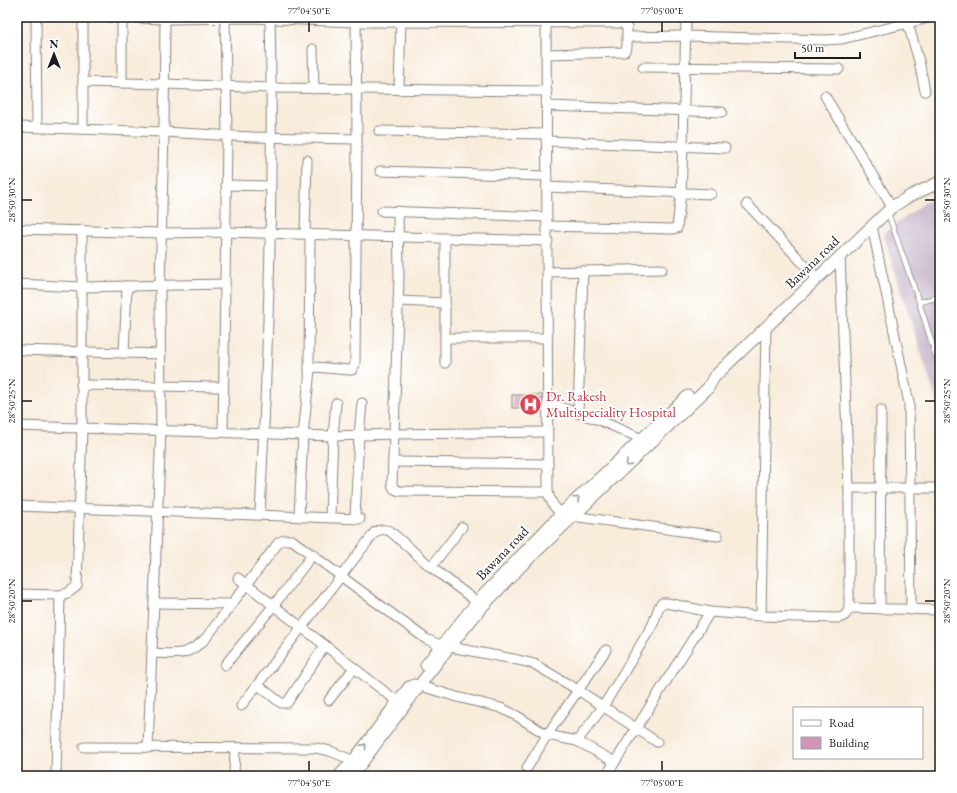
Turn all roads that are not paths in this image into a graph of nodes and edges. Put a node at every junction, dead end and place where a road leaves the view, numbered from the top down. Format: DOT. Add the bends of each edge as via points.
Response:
graph roads {
  1 [pos="36,17"];
  2 [pos="83,17"];
  3 [pos="108,17"];
  4 [pos="225,17"];
  5 [pos="686,17"];
  6 [pos="933,17"];
  7 [pos="122,18"];
  8 [pos="147,18"];
  9 [pos="165,19"];
  10 [pos="270,19"];
  11 [pos="401,19"];
  12 [pos="921,19"];
  13 [pos="356,20"];
  14 [pos="546,20"];
  15 [pos="908,24"];
  16 [pos="686,36"];
  17 [pos="628,37"];
  18 [pos="313,49"];
  19 [pos="547,54"];
  20 [pos="685,66"];
  21 [pos="643,67"];
  22 [pos="839,69"];
  23 [pos="83,82"];
  24 [pos="122,83"];
  25 [pos="164,84"];
  26 [pos="227,86"];
  27 [pos="272,88"];
  28 [pos="314,89"];
  29 [pos="357,89"];
  30 [pos="399,90"];
  31 [pos="547,91"];
  32 [pos="925,91"];
  33 [pos="825,96"];
  34 [pos="547,106"];
  35 [pos="684,111"];
  36 [pos="722,112"];
  37 [pos="17,127"];
  38 [pos="37,128"];
  39 [pos="83,129"];
  40 [pos="379,131"];
  41 [pos="164,132"];
  42 [pos="227,136"];
  43 [pos="271,137"];
  44 [pos="546,138"];
  45 [pos="357,139"];
  46 [pos="683,146"];
  47 [pos="725,148"];
  48 [pos="307,160"];
  49 [pos="380,171"];
  50 [pos="547,176"];
  51 [pos="940,182"];
  52 [pos="226,186"];
  53 [pos="270,186"];
  54 [pos="547,187"];
  55 [pos="681,192"];
  56 [pos="711,194"];
  57 [pos="747,204"];
  58 [pos="890,209"];
  59 [pos="382,211"];
  60 [pos="398,211"];
  61 [pos="547,221"];
  62 [pos="872,226"];
  63 [pos="17,229"];
  64 [pos="82,230"];
  65 [pos="226,232"];
  66 [pos="161,233"];
  67 [pos="270,233"];
  68 [pos="308,234"];
  69 [pos="356,235"];
  70 [pos="399,236"];
  71 [pos="444,238"];
  72 [pos="548,241"];
  73 [pos="840,256"];
  74 [pos="662,269"];
  75 [pos="583,271"];
  76 [pos="548,272"];
  77 [pos="817,278"];
  78 [pos="17,284"];
  79 [pos="225,284"];
  80 [pos="127,286"];
  81 [pos="160,286"];
  82 [pos="81,287"];
  83 [pos="940,297"];
  84 [pos="398,301"];
  85 [pos="919,302"];
  86 [pos="445,303"];
  87 [pos="766,327"];
  88 [pos="445,338"];
  89 [pos="548,338"];
  90 [pos="17,350"];
  91 [pos="81,352"];
  92 [pos="124,353"];
  93 [pos="161,354"];
  94 [pos="445,363"];
  95 [pos="940,369"];
  96 [pos="309,373"];
  97 [pos="714,377"];
  98 [pos="81,386"];
  99 [pos="161,387"];
  100 [pos="223,388"];
  101 [pos="336,403"];
  102 [pos="362,403"];
  103 [pos="548,403"];
  104 [pos="881,410"];
  105 [pos="578,413"];
  106 [pos="17,426"];
  107 [pos="82,428"];
  108 [pos="161,430"];
  109 [pos="223,432"];
  110 [pos="547,432"];
  111 [pos="264,433"];
  112 [pos="303,434"];
  113 [pos="394,434"];
  114 [pos="358,435"];
  115 [pos="333,436"];
  116 [pos="642,439"];
  117 [pos="393,462"];
  118 [pos="548,464"];
  119 [pos="880,487"];
  120 [pos="849,488"];
  121 [pos="909,488"];
  122 [pos="940,488"];
  123 [pos="548,492"];
  124 [pos="17,506"];
  125 [pos="79,508"];
  126 [pos="158,511"];
  127 [pos="562,513"];
  128 [pos="260,514"];
  129 [pos="299,516"];
  130 [pos="572,516"];
  131 [pos="330,517"];
  132 [pos="462,527"];
  133 [pos="545,536"];
  134 [pos="718,536"];
  135 [pos="313,554"];
  136 [pos="431,567"];
  137 [pos="342,576"];
  138 [pos="238,578"];
  139 [pos="247,584"];
  140 [pos="17,594"];
  141 [pos="60,594"];
  142 [pos="476,602"];
  143 [pos="154,604"];
  144 [pos="232,604"];
  145 [pos="274,605"];
  146 [pos="849,608"];
  147 [pos="880,609"];
  148 [pos="911,610"];
  149 [pos="940,610"];
  150 [pos="710,612"];
  151 [pos="761,616"];
  152 [pos="303,627"];
  153 [pos="325,645"];
  154 [pos="444,646"];
  155 [pos="606,650"];
  156 [pos="152,653"];
  157 [pos="225,665"];
  158 [pos="354,668"];
  159 [pos="416,684"];
  160 [pos="258,685"];
  161 [pos="578,690"];
  162 [pos="329,700"];
  163 [pos="398,702"];
  164 [pos="241,706"];
  165 [pos="603,707"];
  166 [pos="637,729"];
  167 [pos="547,735"];
  168 [pos="577,741"];
  169 [pos="657,742"];
  170 [pos="84,747"];
  171 [pos="148,748"];
  172 [pos="235,748"];
  173 [pos="358,762"];
  174 [pos="615,762"];
  175 [pos="527,768"];
  176 [pos="56,776"];
  177 [pos="234,776"];
  178 [pos="339,776"];
  179 [pos="352,776"];
  180 [pos="606,776"];
  1 -- 38 [label="street"];
  2 -- 23 [label="street"];
  3 -- 7 [label="street"];
  4 -- 9 [label="street"];
  4 -- 10 [label="street"];
  4 -- 26 [label="street"];
  5 -- 16 [label="street"];
  6 -- 12 [label="street"];
  7 -- 8 [label="street"];
  7 -- 24 [label="street"];
  8 -- 9 [label="street"];
  9 -- 25 [label="street"];
  10 -- 13 [label="street"];
  10 -- 27 [label="street"];
  11 -- 13 [label="street"];
  11 -- 14 [label="street"];
  11 -- 30 [label="street"];
  12 -- 15 [label="street"];
  13 -- 29 [label="street"];
  14 -- 17 [label="street" via="624,24 628,28"];
  14 -- 19 [label="street"];
  15 -- 16 [label="street" via="842,39 824,40"];
  15 -- 32 [label="street"];
  16 -- 17 [label="street"];
  16 -- 20 [label="street"];
  17 -- 19 [label="street" via="624,52"];
  18 -- 28 [label="street"];
  19 -- 31 [label="street"];
  20 -- 21 [label="street"];
  20 -- 22 [label="street"];
  20 -- 35 [label="street"];
  23 -- 24 [label="street"];
  23 -- 39 [label="street"];
  24 -- 25 [label="street"];
  25 -- 26 [label="street"];
  25 -- 41 [label="street"];
  26 -- 27 [label="street"];
  26 -- 42 [label="street"];
  27 -- 28 [label="street"];
  27 -- 43 [label="street"];
  28 -- 29 [label="street"];
  29 -- 30 [label="street"];
  29 -- 45 [label="street"];
  30 -- 31 [label="street"];
  31 -- 34 [label="street"];
  33 -- 58 [label="street"];
  34 -- 35 [label="street"];
  34 -- 44 [label="street"];
  35 -- 36 [label="street"];
  35 -- 46 [label="street"];
  37 -- 38 [label="street"];
  38 -- 39 [label="street"];
  39 -- 41 [label="street"];
  40 -- 44 [label="street"];
  41 -- 42 [label="street"];
  41 -- 66 [label="street"];
  42 -- 43 [label="street"];
  42 -- 52 [label="street"];
  43 -- 45 [label="street"];
  43 -- 53 [label="street"];
  44 -- 46 [label="street"];
  44 -- 50 [label="street"];
  45 -- 69 [label="street"];
  46 -- 47 [label="street"];
  46 -- 55 [label="street"];
  48 -- 68 [label="street"];
  49 -- 50 [label="street"];
  50 -- 54 [label="street"];
  51 -- 58 [label="street, Bawana road"];
  52 -- 53 [label="street"];
  52 -- 65 [label="street"];
  53 -- 67 [label="street"];
  54 -- 55 [label="street"];
  54 -- 61 [label="street"];
  55 -- 56 [label="street"];
  55 -- 61 [label="street" via="675,228"];
  57 -- 77 [label="street"];
  58 -- 62 [label="street, Bawana road"];
  58 -- 85 [label="lane"];
  59 -- 60 [label="street"];
  60 -- 61 [label="street"];
  60 -- 70 [label="street"];
  61 -- 72 [label="street"];
  62 -- 73 [label="street, Bawana road"];
  62 -- 121 [label="street" via="908,394"];
  63 -- 64 [label="street"];
  64 -- 66 [label="street"];
  64 -- 82 [label="street"];
  65 -- 66 [label="street"];
  65 -- 67 [label="street"];
  65 -- 79 [label="street"];
  66 -- 81 [label="street"];
  67 -- 68 [label="street"];
  67 -- 111 [label="street"];
  68 -- 69 [label="street"];
  68 -- 96 [label="street"];
  69 -- 70 [label="street"];
  69 -- 96 [label="street" via="354,367 349,370 315,367"];
  70 -- 71 [label="street"];
  70 -- 84 [label="street"];
  71 -- 72 [label="street"];
  71 -- 86 [label="street"];
  72 -- 76 [label="street"];
  73 -- 77 [label="street, Bawana road"];
  73 -- 120 [label="street"];
  74 -- 75 [label="street"];
  75 -- 76 [label="street"];
  75 -- 105 [label="street"];
  76 -- 89 [label="street"];
  77 -- 87 [label="street, Bawana road"];
  78 -- 82 [label="street"];
  79 -- 81 [label="street"];
  79 -- 100 [label="street"];
  80 -- 81 [label="street"];
  80 -- 82 [label="street"];
  80 -- 92 [label="street"];
  81 -- 93 [label="street"];
  82 -- 91 [label="street"];
  83 -- 85 [label="lane"];
  84 -- 86 [label="street"];
  84 -- 113 [label="street"];
  85 -- 95 [label="lane"];
  86 -- 88 [label="street"];
  87 -- 97 [label="street, Bawana road"];
  87 -- 151 [label="street"];
  88 -- 89 [label="street"];
  88 -- 94 [label="street"];
  89 -- 103 [label="street"];
  90 -- 91 [label="street"];
  91 -- 92 [label="street"];
  91 -- 98 [label="street"];
  92 -- 93 [label="street"];
  93 -- 99 [label="street"];
  96 -- 112 [label="street"];
  97 -- 116 [label="street, Bawana road" via="702,384"];
  97 -- 130 [label="street, Bawana road, one-way" via="708,388"];
  98 -- 99 [label="street"];
  98 -- 107 [label="street"];
  99 -- 100 [label="street"];
  99 -- 108 [label="street"];
  100 -- 109 [label="street"];
  101 -- 115 [label="street"];
  102 -- 114 [label="street"];
  103 -- 105 [label="street"];
  103 -- 110 [label="street"];
  104 -- 119 [label="street"];
  105 -- 116 [label="street"];
  106 -- 107 [label="street"];
  107 -- 108 [label="street"];
  107 -- 125 [label="street"];
  108 -- 109 [label="street"];
  108 -- 126 [label="street"];
  109 -- 111 [label="street"];
  110 -- 113 [label="street"];
  110 -- 118 [label="street"];
  111 -- 112 [label="street"];
  111 -- 128 [label="street"];
  112 -- 115 [label="street"];
  112 -- 129 [label="street"];
  113 -- 114 [label="street"];
  113 -- 117 [label="street"];
  114 -- 115 [label="street"];
  114 -- 131 [label="street" via="358,518"];
  115 -- 131 [label="street"];
  127 -- 116 [label="street, Bawana road, one-way"];
  117 -- 118 [label="street"];
  117 -- 123 [label="street" via="393,487 400,491"];
  118 -- 123 [label="street"];
  119 -- 120 [label="street"];
  119 -- 121 [label="street"];
  119 -- 147 [label="street"];
  120 -- 146 [label="street"];
  121 -- 122 [label="street"];
  121 -- 148 [label="street"];
  123 -- 127 [label="street" via="551,503"];
  124 -- 125 [label="street"];
  125 -- 126 [label="street"];
  125 -- 141 [label="street" via="77,586 68,593"];
  126 -- 128 [label="street"];
  126 -- 143 [label="street"];
  127 -- 130 [label="street"];
  127 -- 133 [label="street, Bawana road"];
  128 -- 129 [label="street"];
  129 -- 131 [label="street"];
  130 -- 133 [label="street, Bawana road"];
  130 -- 134 [label="street"];
  132 -- 136 [label="street"];
  133 -- 142 [label="street, Bawana road"];
  133 -- 154 [label="street, Bawana road" via="521,566"];
  135 -- 137 [label="street"];
  135 -- 139 [label="street" via="292,540 284,540"];
  135 -- 145 [label="street"];
  136 -- 137 [label="street" via="390,531 379,530"];
  136 -- 142 [label="street"];
  137 -- 152 [label="street"];
  137 -- 154 [label="street" via="426,639"];
  138 -- 139 [label="street"];
  139 -- 144 [label="street"];
  139 -- 145 [label="street"];
  140 -- 141 [label="street"];
  141 -- 176 [label="street"];
  142 -- 154 [label="street, Bawana road"];
  143 -- 144 [label="street"];
  143 -- 156 [label="street"];
  144 -- 156 [label="street" via="198,647 180,654"];
  145 -- 152 [label="street"];
  145 -- 157 [label="street"];
  146 -- 147 [label="street"];
  146 -- 151 [label="street" via="847,614 838,618"];
  147 -- 148 [label="street"];
  148 -- 149 [label="street"];
  150 -- 151 [label="street"];
  150 -- 165 [label="street" via="662,604 653,624"];
  150 -- 166 [label="street"];
  152 -- 153 [label="street"];
  152 -- 160 [label="street"];
  153 -- 158 [label="street"];
  153 -- 160 [label="street" via="287,703 281,703"];
  154 -- 159 [label="street, Bawana road"];
  154 -- 161 [label="street" via="534,664"];
  155 -- 161 [label="street"];
  156 -- 171 [label="street"];
  158 -- 162 [label="street"];
  158 -- 163 [label="street"];
  159 -- 163 [label="street, Bawana road"];
  159 -- 167 [label="street" via="501,708"];
  159 -- 173 [label="street, Bawana road"];
  160 -- 164 [label="street"];
  161 -- 165 [label="street"];
  161 -- 167 [label="street"];
  173 -- 163 [label="street, Bawana road, one-way"];
  165 -- 166 [label="street"];
  165 -- 168 [label="street"];
  166 -- 169 [label="street"];
  166 -- 174 [label="street"];
  167 -- 168 [label="street"];
  167 -- 175 [label="street"];
  168 -- 174 [label="street"];
  170 -- 171 [label="street"];
  171 -- 172 [label="street"];
  172 -- 173 [label="street" via="323,748"];
  172 -- 177 [label="street"];
  173 -- 178 [label="street, Bawana road"];
  173 -- 179 [label="street, Bawana road"];
  174 -- 180 [label="street"];
}
